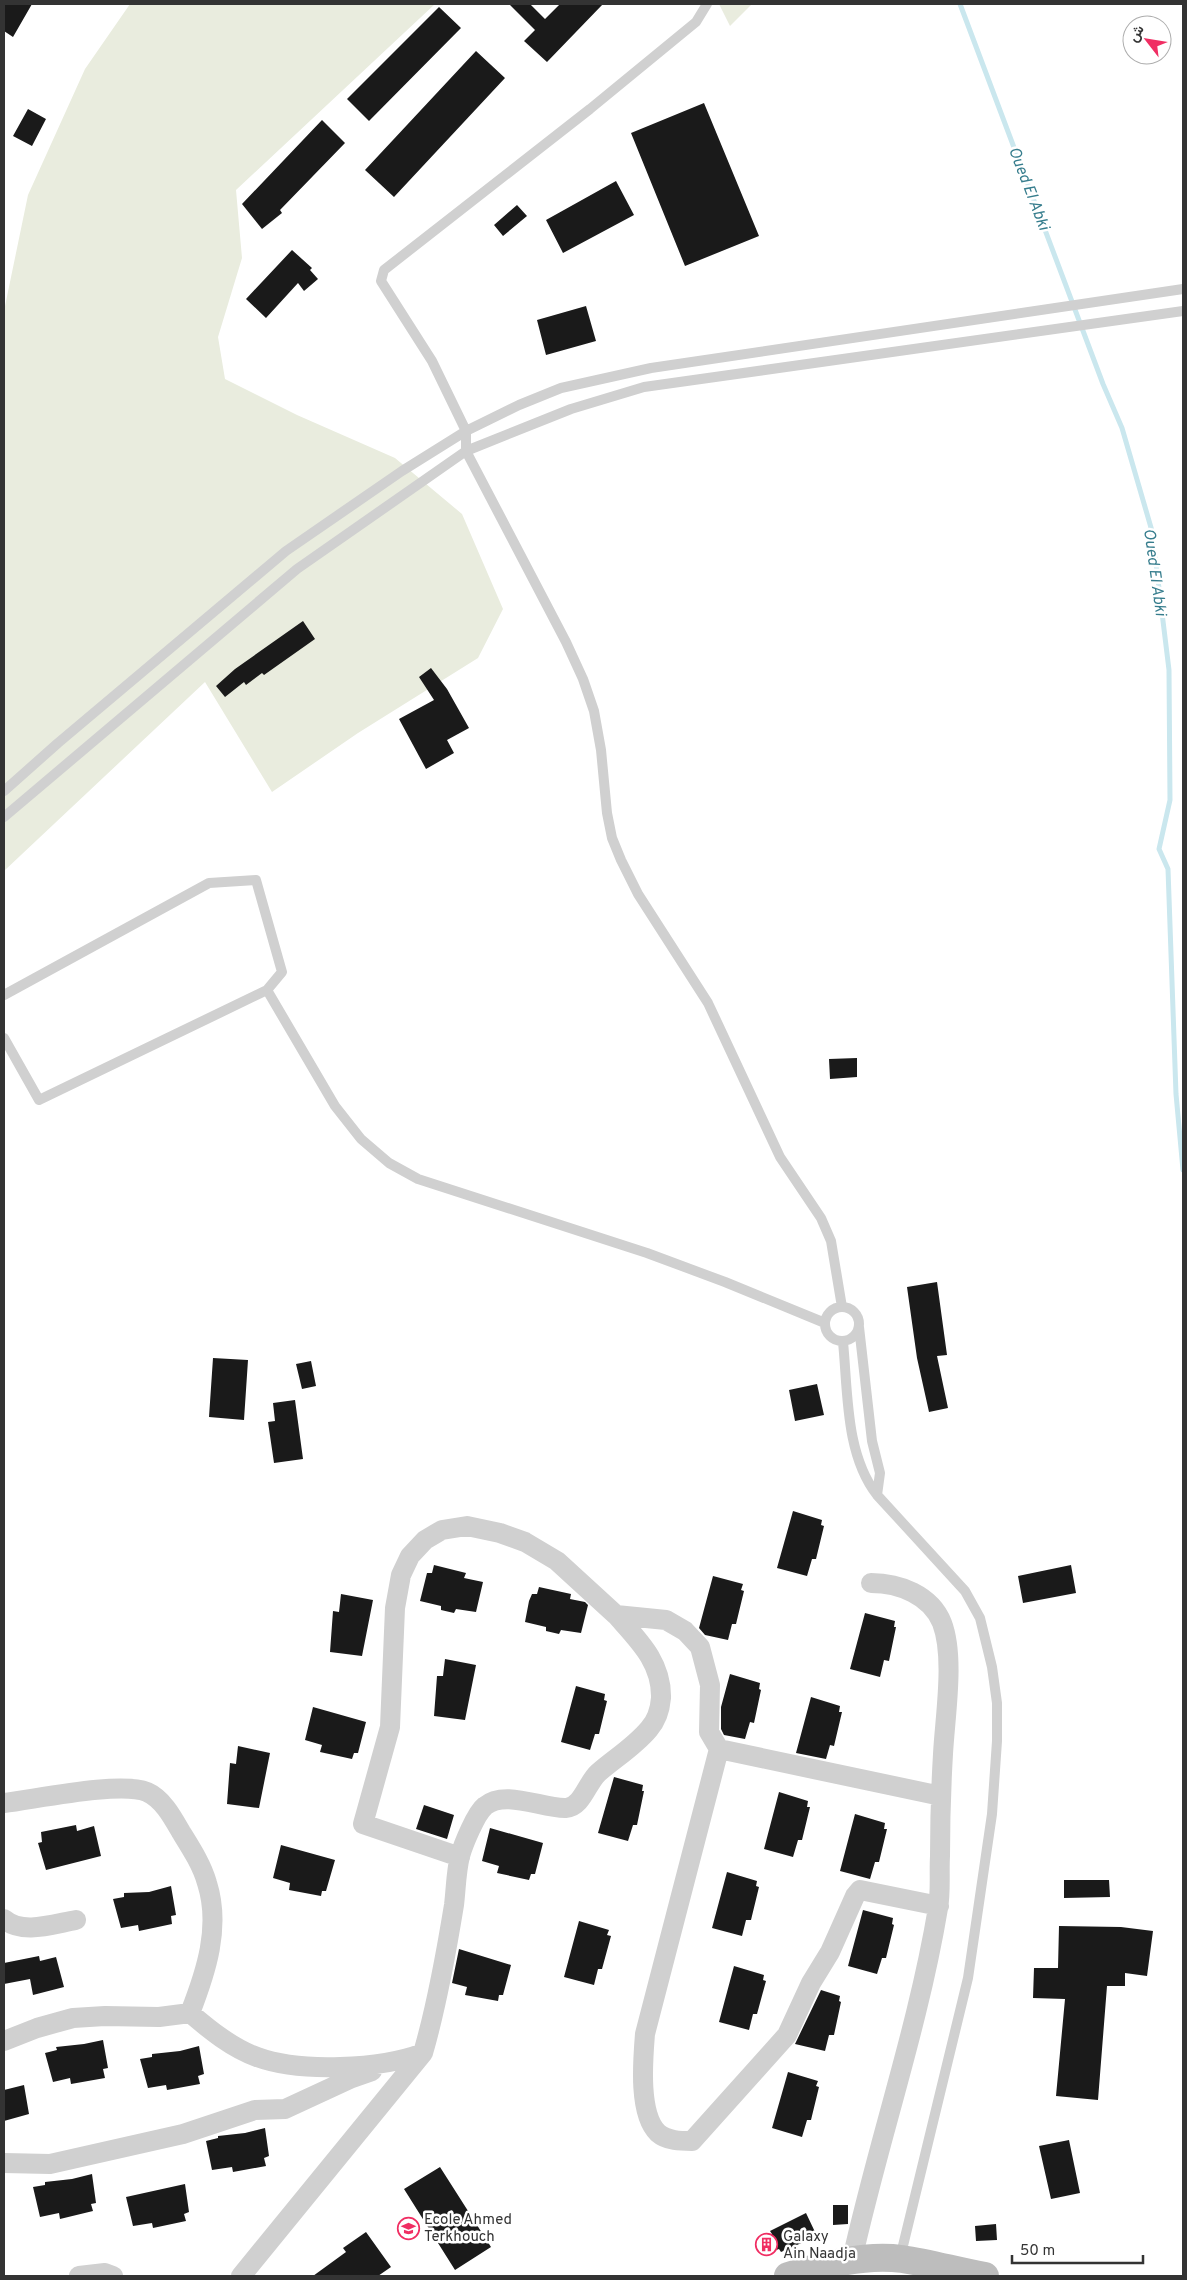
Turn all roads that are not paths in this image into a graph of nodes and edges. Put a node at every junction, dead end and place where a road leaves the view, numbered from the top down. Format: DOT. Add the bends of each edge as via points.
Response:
graph roads {
  1 [pos="707,4"];
  2 [pos="1183,289"];
  3 [pos="1183,311"];
  4 [pos="466,431"];
  5 [pos="466,451"];
  6 [pos="4,791"];
  7 [pos="4,817"];
  8 [pos="267,990"];
  9 [pos="4,995"];
  10 [pos="4,1038"];
  11 [pos="842,1307"];
  12 [pos="826,1323"];
  13 [pos="859,1327"];
  14 [pos="843,1342"];
  15 [pos="877,1495"];
  16 [pos="871,1583"];
  17 [pos="616,1615"];
  18 [pos="719,1749"];
  19 [pos="941,1796"];
  20 [pos="4,1803"];
  21 [pos="460,1857"];
  22 [pos="939,1906"];
  23 [pos="4,1919"];
  24 [pos="76,1920"];
  25 [pos="190,2013"];
  26 [pos="4,2041"];
  27 [pos="423,2053"];
  28 [pos="403,2061"];
  29 [pos="4,2163"];
  30 [pos="900,2259"];
  31 [pos="852,2260"];
  32 [pos="78,2276"];
  33 [pos="113,2276"];
  34 [pos="241,2276"];
  35 [pos="788,2276"];
  36 [pos="985,2276"];
  1 -- 4 [label="lane" via="696,22 381,274 384,287 432,360"];
  2 -- 4 [label="lane" via="651,368 561,388"];
  3 -- 5 [label="lane" via="644,387 571,409"];
  4 -- 5 [label="lane"];
  4 -- 6 [label="lane" via="286,551"];
  5 -- 7 [label="lane" via="297,568"];
  5 -- 11 [label="lane" via="582,678 594,711 607,813 621,860 638,894 708,1003 780,1158 821,1218 831,1241"];
  8 -- 9 [label="lane" via="282,972 256,880 209,883"];
  8 -- 10 [label="lane" via="39,1100"];
  8 -- 12 [label="lane" via="335,1106 361,1139 396,1167 418,1179 647,1253"];
  11 -- 12 [label="lane" via="832,1311"];
  11 -- 13 [label="lane" via="857,1315"];
  12 -- 14 [label="lane" via="828,1334"];
  13 -- 14 [label="lane" via="854,1337"];
  13 -- 15 [label="lane" via="872,1441 880,1473"];
  14 -- 15 [label="lane" via="853,1441 864,1477"];
  15 -- 30 [label="lane" via="964,1591 980,1618 997,1703 992,1814 968,1978"];
  16 -- 19 [label="street" via="887,1583 919,1595 932,1605 942,1622 949,1650"];
  17 -- 18 [label="street" via="666,1620 685,1631 700,1647 710,1684 708,1732"];
  17 -- 21 [label="street" via="644,1646 656,1668 661,1686 660,1711 651,1728 593,1778 578,1802 567,1808 501,1799 485,1806 475,1820"];
  17 -- 21 [label="street" via="557,1561 525,1542 500,1533 467,1526 442,1530 425,1540 410,1556 395,1608 390,1727 363,1824"];
  18 -- 19 [label="street"];
  18 -- 22 [label="street" via="645,2034 642,2068 648,2115 658,2133 672,2140 692,2141 787,2035 860,1890"];
  19 -- 22 [label="street"];
  20 -- 25 [label="street" via="124,1787 148,1792 167,1808 207,1883 214,1917 211,1949"];
  21 -- 27 [label="street" via="454,1905"];
  22 -- 31 [label="street" via="897,2092"];
  23 -- 24 [label="street" via="11,1926 22,1928"];
  25 -- 26 [label="street" via="159,2017 73,2018"];
  25 -- 28 [label="street" via="212,2032 257,2057 328,2068"];
  27 -- 28 [label="street"];
  27 -- 34 [label="street"];
  28 -- 29 [label="street" via="352,2078 285,2109 255,2110 183,2134 50,2164"];
  30 -- 31 [label="street"];
  30 -- 36 [label="street"];
  31 -- 35 [label="street"];
  32 -- 33 [label="street" via="104,2273"];
}
